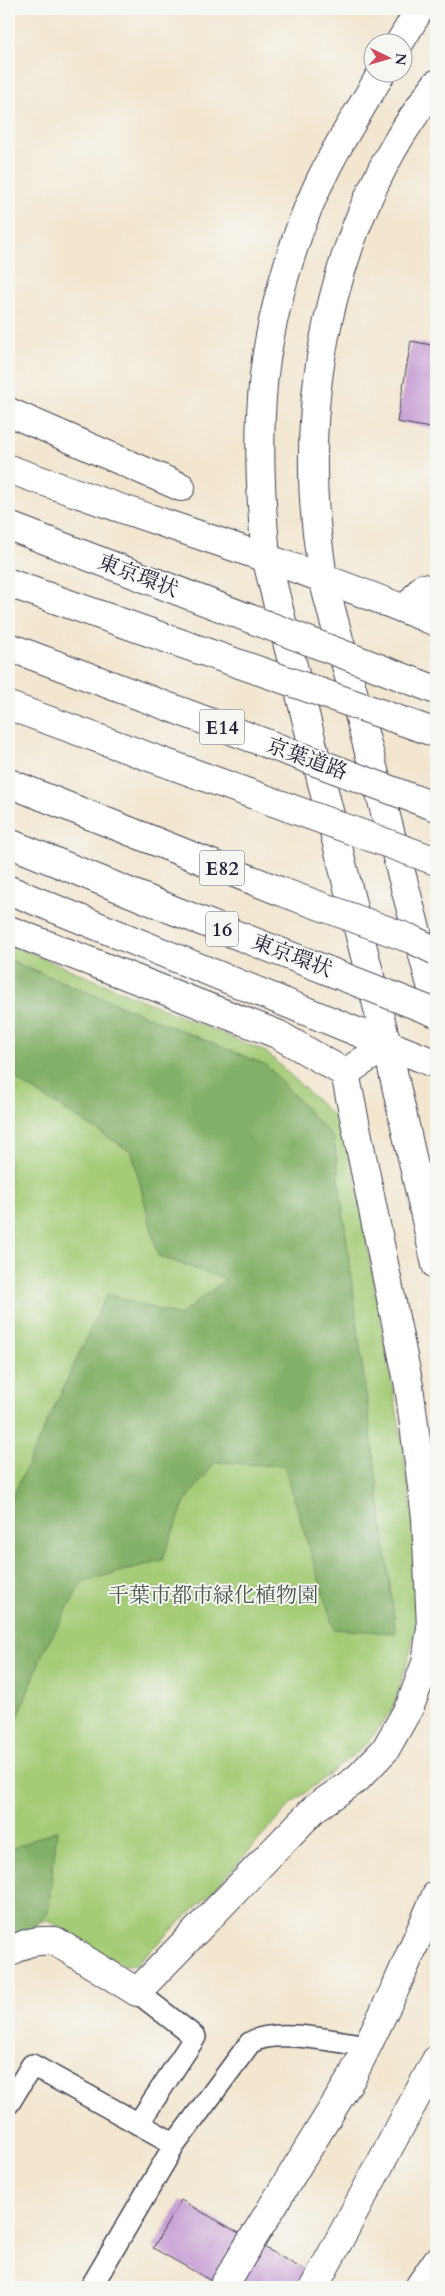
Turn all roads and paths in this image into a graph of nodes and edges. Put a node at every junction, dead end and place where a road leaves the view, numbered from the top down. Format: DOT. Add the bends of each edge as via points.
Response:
graph roads {
  1 [pos="420,9"];
  2 [pos="406,32"];
  3 [pos="376,82"];
  4 [pos="436,84"];
  5 [pos="9,412"];
  6 [pos="9,469"];
  7 [pos="181,487"];
  8 [pos="9,526"];
  9 [pos="266,557"];
  10 [pos="323,579"];
  11 [pos="9,583"];
  12 [pos="436,592"];
  13 [pos="406,610"];
  14 [pos="436,622"];
  15 [pos="9,647"];
  16 [pos="436,690"];
  17 [pos="9,706"];
  18 [pos="436,734"];
  19 [pos="9,783"];
  20 [pos="436,807"];
  21 [pos="9,843"];
  22 [pos="436,861"];
  23 [pos="9,890"];
  24 [pos="9,930"];
  25 [pos="436,951"];
  26 [pos="436,1004"];
  27 [pos="436,1012"];
  28 [pos="387,1045"];
  29 [pos="436,1064"];
  30 [pos="345,1073"];
  31 [pos="436,1265"];
  32 [pos="436,1895"];
  33 [pos="9,1954"];
  34 [pos="137,1992"];
  35 [pos="367,2046"];
  36 [pos="436,2060"];
  37 [pos="9,2103"];
  38 [pos="138,2124"];
  39 [pos="174,2144"];
  40 [pos="436,2262"];
  41 [pos="436,2278"];
  42 [pos="90,2287"];
  43 [pos="223,2287"];
  44 [pos="314,2287"];
  45 [pos="419,2287"];
  46 [pos="431,2287"];
  1 -- 2 [label="main road"];
  3 -- 9 [label="main road" via="326,168 304,220 270,336 262,397 261,504"];
  4 -- 10 [label="main road" via="400,138 372,192 333,301 314,411 314,518"];
  5 -- 7 [label="main road"];
  6 -- 9 [label="main road" via="129,513"];
  8 -- 16 [label="main road, 東京環状, bridge"];
  9 -- 10 [label="main road"];
  9 -- 28 [label="main road"];
  10 -- 13 [label="main road"];
  10 -- 26 [label="main road"];
  11 -- 18 [label="main road, bridge"];
  12 -- 13 [label="main road" via="423,588"];
  13 -- 14 [label="main road"];
  15 -- 20 [label="main road, 京葉道路 / E14, bridge"];
  17 -- 22 [label="main road, E14, bridge"];
  19 -- 25 [label="main road, E82, bridge"];
  21 -- 27 [label="main road, 東京環状 / 16, bridge"];
  23 -- 28 [label="main road"];
  24 -- 30 [label="main road" via="277,1034"];
  28 -- 29 [label="main road"];
  28 -- 30 [label="main road"];
  28 -- 31 [label="main road"];
  30 -- 34 [label="main road" via="409,1386 426,1518 431,1628 426,1663 410,1706 386,1750 357,1779 315,1808"];
  32 -- 35 [label="main road"];
  33 -- 34 [label="main road" via="21,1944 55,1941"];
  34 -- 38 [label="lane" via="195,2037"];
  35 -- 39 [label="lane" via="282,2035 250,2042"];
  35 -- 43 [label="main road" via="347,2086"];
  36 -- 44 [label="main road"];
  37 -- 38 [label="lane" via="32,2065"];
  38 -- 39 [label="lane"];
  39 -- 42 [label="lane"];
  40 -- 45 [label="main road"];
  41 -- 46 [label="main road"];
}
